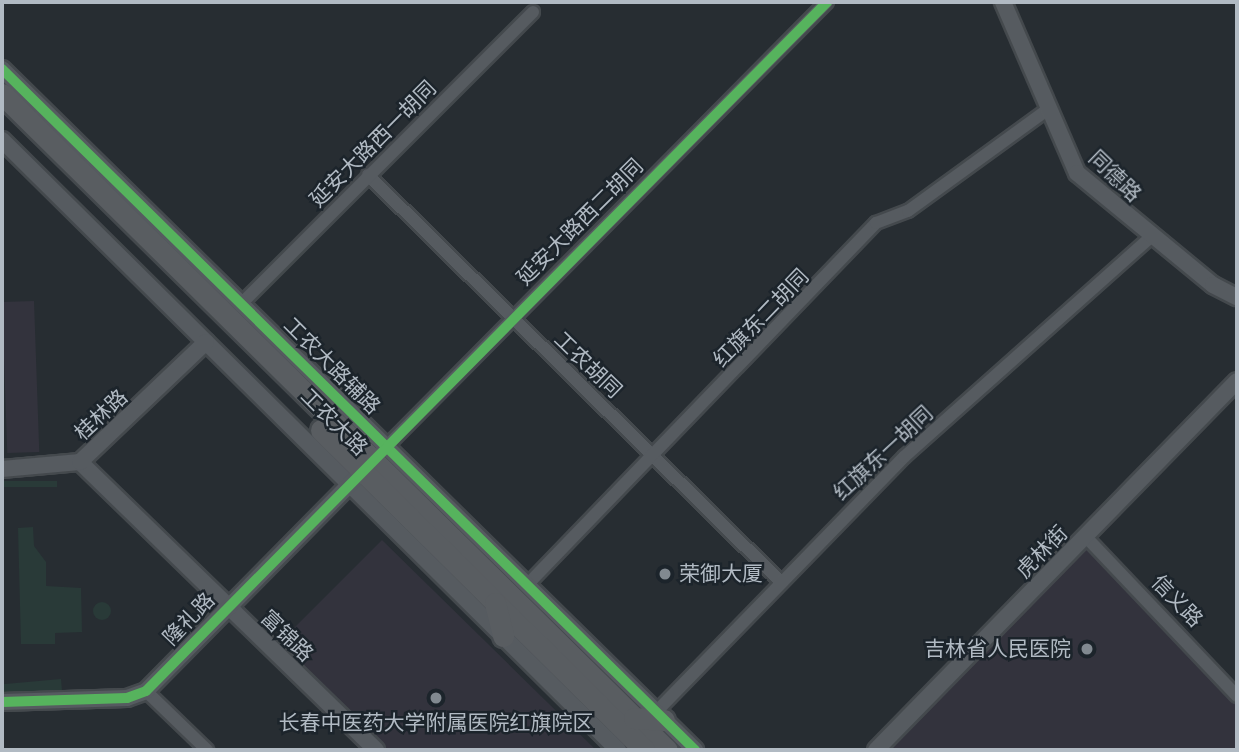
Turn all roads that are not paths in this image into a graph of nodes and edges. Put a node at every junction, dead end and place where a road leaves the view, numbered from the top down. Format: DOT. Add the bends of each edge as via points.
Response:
graph roads {
  1 [pos="827,2"];
  2 [pos="1003,2"];
  3 [pos="533,12"];
  4 [pos="2,69"];
  5 [pos="2,94"];
  6 [pos="1047,110"];
  7 [pos="2,113"];
  8 [pos="2,140"];
  9 [pos="368,175"];
  10 [pos="1151,237"];
  11 [pos="1237,297"];
  12 [pos="241,304"];
  13 [pos="513,317"];
  14 [pos="206,342"];
  15 [pos="1237,381"];
  16 [pos="654,456"];
  17 [pos="80,462"];
  18 [pos="368,466"];
  19 [pos="2,469"];
  20 [pos="1086,537"];
  21 [pos="781,582"];
  22 [pos="527,585"];
  23 [pos="494,601"];
  24 [pos="228,606"];
  25 [pos="503,636"];
  26 [pos="146,691"];
  27 [pos="1237,696"];
  28 [pos="2,702"];
  29 [pos="660,716"];
  30 [pos="634,718"];
  31 [pos="624,749"];
  32 [pos="207,750"];
  33 [pos="376,750"];
  34 [pos="644,750"];
  35 [pos="667,750"];
  36 [pos="695,750"];
  37 [pos="876,750"];
  1 -- 13 [label="street, 延安大路西二胡同"];
  2 -- 6 [label="street, 同德路"];
  3 -- 9 [label="street, 延安大路西一胡同"];
  4 -- 12 [label="street, 工农大路辅路"];
  5 -- 18 [label="main road, 工农大路"];
  6 -- 10 [label="street, 同德路" via="1077,173"];
  6 -- 16 [label="street, 红旗东二胡同" via="908,211 876,223"];
  7 -- 18 [label="main road, 工农大路"];
  8 -- 14 [label="street, 工农大路辅路"];
  9 -- 12 [label="street, 延安大路西一胡同"];
  9 -- 13 [label="street, 工农胡同"];
  10 -- 11 [label="street, 同德路"];
  10 -- 21 [label="street, 红旗东一胡同" via="904,457"];
  12 -- 18 [label="street, 工农大路辅路"];
  13 -- 16 [label="street, 工农胡同"];
  13 -- 18 [label="street, 延安大路西二胡同"];
  14 -- 17 [label="street, 桂林路"];
  14 -- 18 [label="street, 工农大路辅路"];
  15 -- 20 [label="street, 虎林街"];
  16 -- 21 [label="street, 工农胡同"];
  16 -- 22 [label="street, 红旗东二胡同"];
  17 -- 19 [label="street, 桂林路"];
  17 -- 24 [label="street, 富锦路"];
  18 -- 22 [label="street, 工农大路辅路"];
  18 -- 23 [label="main road, 工农大路"];
  18 -- 24 [label="street, 隆礼路"];
  18 -- 25 [label="street, 工农大路辅路"];
  18 -- 30 [label="main road, 工农大路"];
  20 -- 27 [label="street, 信义路"];
  20 -- 37 [label="street, 虎林街"];
  21 -- 29 [label="street, 红旗东一胡同"];
  22 -- 29 [label="street, 工农大路辅路"];
  23 -- 25 [label="main road"];
  23 -- 34 [label="main road, 工农大路"];
  24 -- 26 [label="street, 隆礼路"];
  24 -- 33 [label="street, 富锦路"];
  25 -- 31 [label="street, 工农大路辅路"];
  26 -- 28 [label="street" via="127,698"];
  26 -- 32 [label="street"];
  29 -- 30 [label="main road"];
  29 -- 36 [label="street, 工农大路辅路"];
  30 -- 35 [label="main road, 工农大路"];
}
